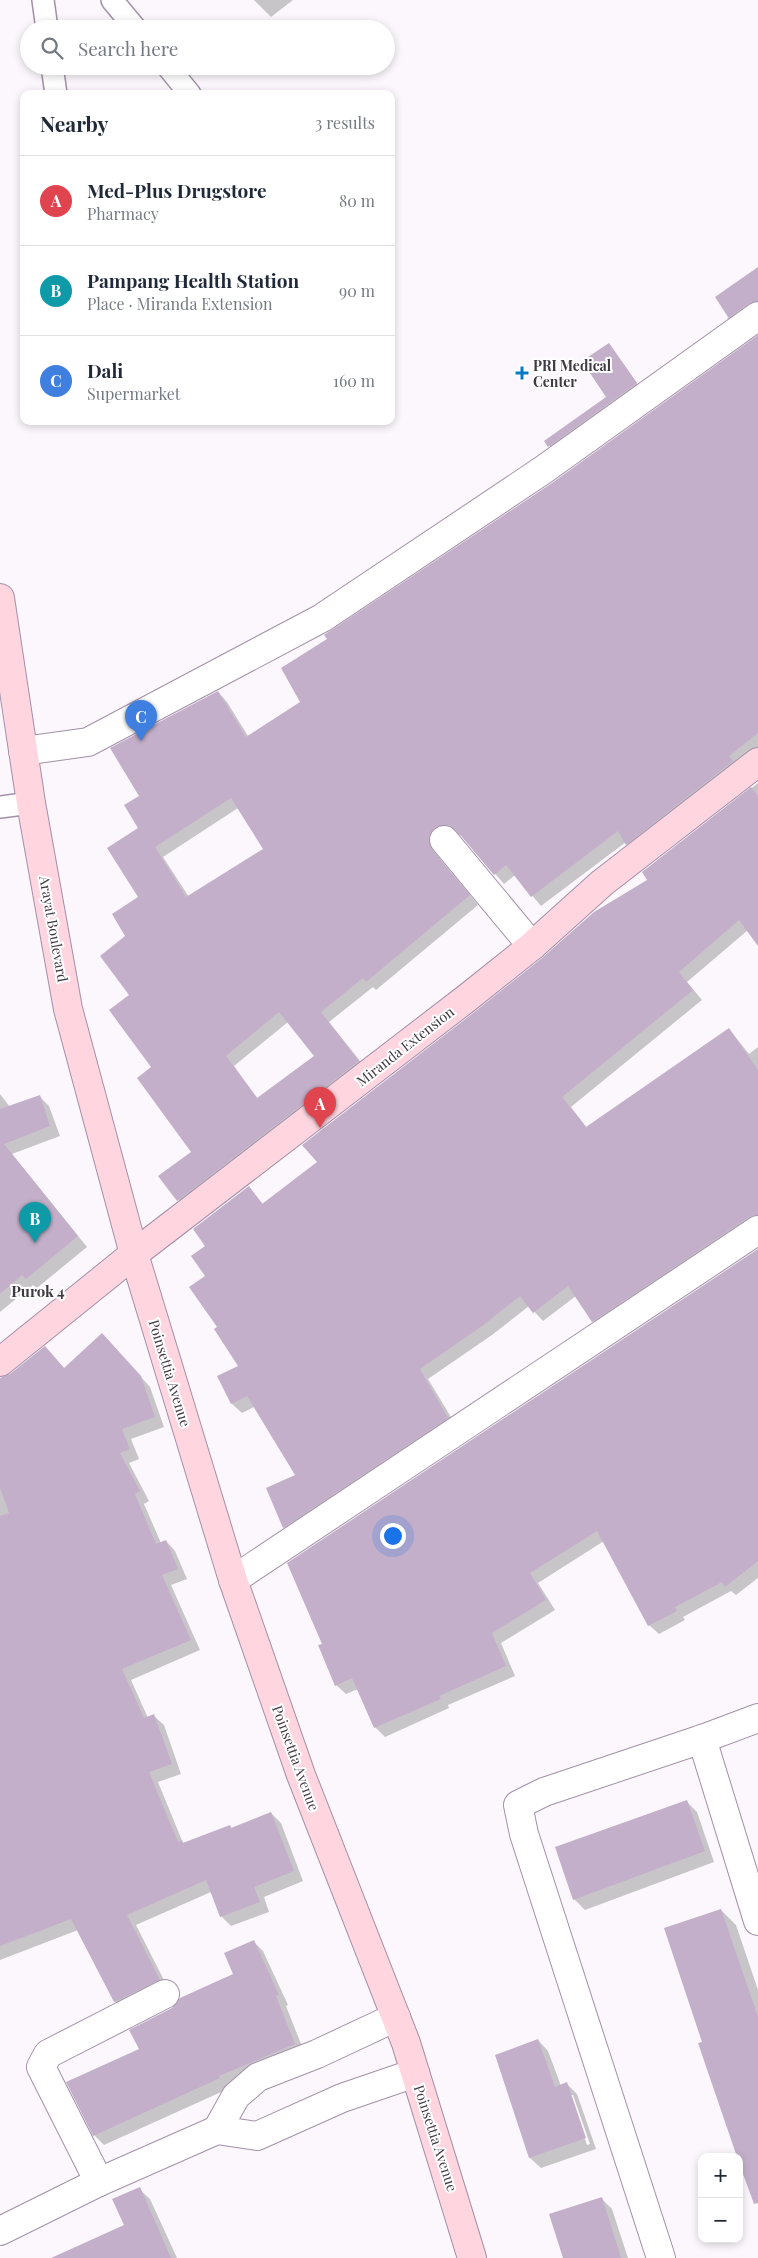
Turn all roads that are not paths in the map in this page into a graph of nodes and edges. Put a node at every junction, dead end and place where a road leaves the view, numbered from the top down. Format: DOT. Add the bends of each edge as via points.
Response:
graph roads {
  1 [pos="43,0"];
  2 [pos="112,0"];
  3 [pos="46,20"];
  4 [pos="129,20"];
  5 [pos="53,75"];
  6 [pos="174,75"];
  7 [pos="55,90"];
  8 [pos="187,90"];
  9 [pos="758,316"];
  10 [pos="0,598"];
  11 [pos="3,646"];
  12 [pos="23,751"];
  13 [pos="758,762"];
  14 [pos="32,803"];
  15 [pos="0,807"];
  16 [pos="444,840"];
  17 [pos="532,946"];
  18 [pos="758,1230"];
  19 [pos="134,1254"];
  20 [pos="0,1362"];
  21 [pos="233,1580"];
  22 [pos="758,1718"];
  23 [pos="702,1739"];
  24 [pos="758,1921"];
  25 [pos="165,1994"];
  26 [pos="396,2017"];
  27 [pos="415,2073"];
  28 [pos="217,2130"];
  29 [pos="100,2182"];
  30 [pos="0,2232"];
  31 [pos="472,2258"];
  32 [pos="661,2258"];
  1 -- 3 [label="lane"];
  2 -- 4 [label="lane"];
  5 -- 7 [label="lane"];
  6 -- 8 [label="lane"];
  9 -- 12 [label="street" via="543,470 322,618 88,742"];
  10 -- 11 [label="main road, Arayat Boulevard"];
  11 -- 12 [label="main road, Arayat Boulevard"];
  12 -- 14 [label="main road, Arayat Boulevard"];
  13 -- 17 [label="main road, Miranda Extension" via="602,883"];
  14 -- 15 [label="lane"];
  14 -- 19 [label="main road, Arayat Boulevard" via="68,1009"];
  16 -- 17 [label="street"];
  17 -- 19 [label="main road, Miranda Extension"];
  18 -- 21 [label="street"];
  19 -- 20 [label="main road, Miranda Extension"];
  19 -- 21 [label="main road, Poinsettia Avenue"];
  21 -- 26 [label="main road, Poinsettia Avenue" via="301,1775"];
  22 -- 23 [label="street"];
  23 -- 24 [label="street"];
  23 -- 32 [label="street" via="544,1792 518,1805 524,1834"];
  25 -- 29 [label="street" via="48,2054 40,2067"];
  26 -- 27 [label="main road, Poinsettia Avenue"];
  26 -- 28 [label="street" via="258,2077 236,2096"];
  27 -- 28 [label="street" via="342,2098 257,2136"];
  27 -- 31 [label="main road, Poinsettia Avenue"];
  28 -- 29 [label="street"];
  29 -- 30 [label="street"];
}
